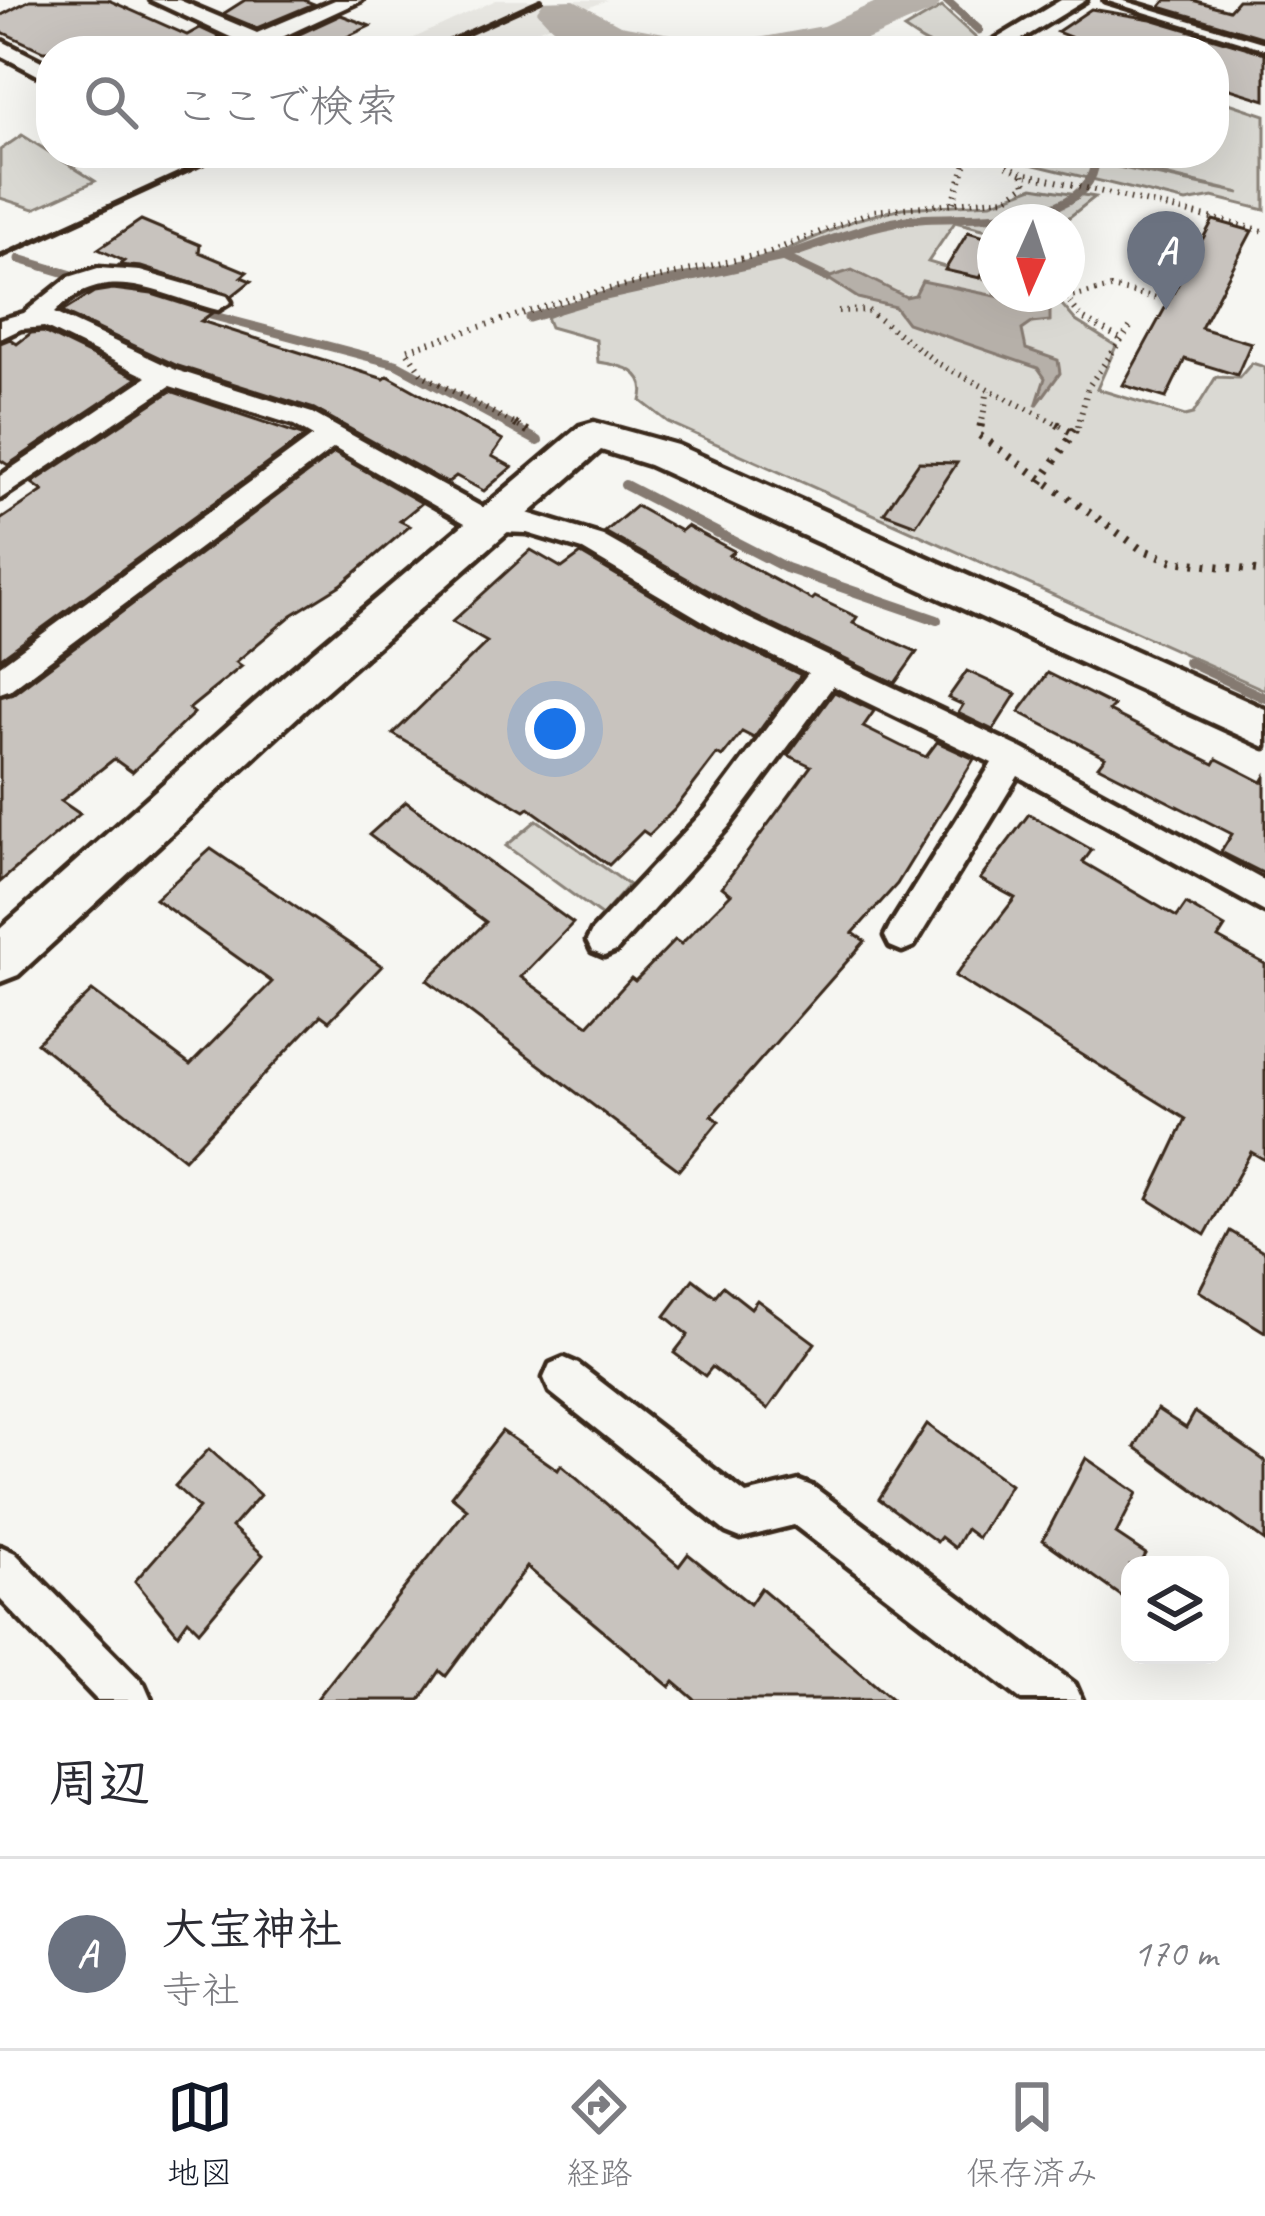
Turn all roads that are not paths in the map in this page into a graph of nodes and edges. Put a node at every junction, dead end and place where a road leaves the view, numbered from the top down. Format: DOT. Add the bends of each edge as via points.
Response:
graph roads {
  1 [pos="161,0"];
  2 [pos="352,0"];
  3 [pos="1076,0"];
  4 [pos="1110,0"];
  5 [pos="245,36"];
  6 [pos="269,36"];
  7 [pos="1013,36"];
  8 [pos="0,46"];
  9 [pos="1265,46"];
  10 [pos="36,66"];
  11 [pos="218,302"];
  12 [pos="32,321"];
  13 [pos="0,331"];
  14 [pos="167,376"];
  15 [pos="333,435"];
  16 [pos="0,489"];
  17 [pos="489,524"];
  18 [pos="827,671"];
  19 [pos="0,681"];
  20 [pos="1265,729"];
  21 [pos="1012,758"];
  22 [pos="1265,898"];
  23 [pos="902,936"];
  24 [pos="604,941"];
  25 [pos="0,960"];
  26 [pos="564,1378"];
  27 [pos="0,1568"];
  28 [pos="128,1700"];
  29 [pos="1059,1700"];
  1 -- 5 [label="street"];
  2 -- 6 [label="street"];
  3 -- 7 [label="street"];
  4 -- 9 [label="lane"];
  8 -- 10 [label="street"];
  11 -- 12 [label="street" via="114,272 86,277"];
  12 -- 13 [label="street"];
  12 -- 14 [label="street" via="47,319"];
  14 -- 15 [label="street"];
  14 -- 16 [label="street"];
  15 -- 17 [label="street"];
  15 -- 19 [label="street"];
  17 -- 18 [label="street" via="527,523 593,543"];
  17 -- 20 [label="street" via="594,435 663,455"];
  17 -- 25 [label="street"];
  18 -- 21 [label="street"];
  18 -- 24 [label="street" via="718,817"];
  21 -- 22 [label="street"];
  21 -- 23 [label="street"];
  26 -- 29 [label="street" via="741,1517 800,1502"];
  27 -- 28 [label="street"];
}
